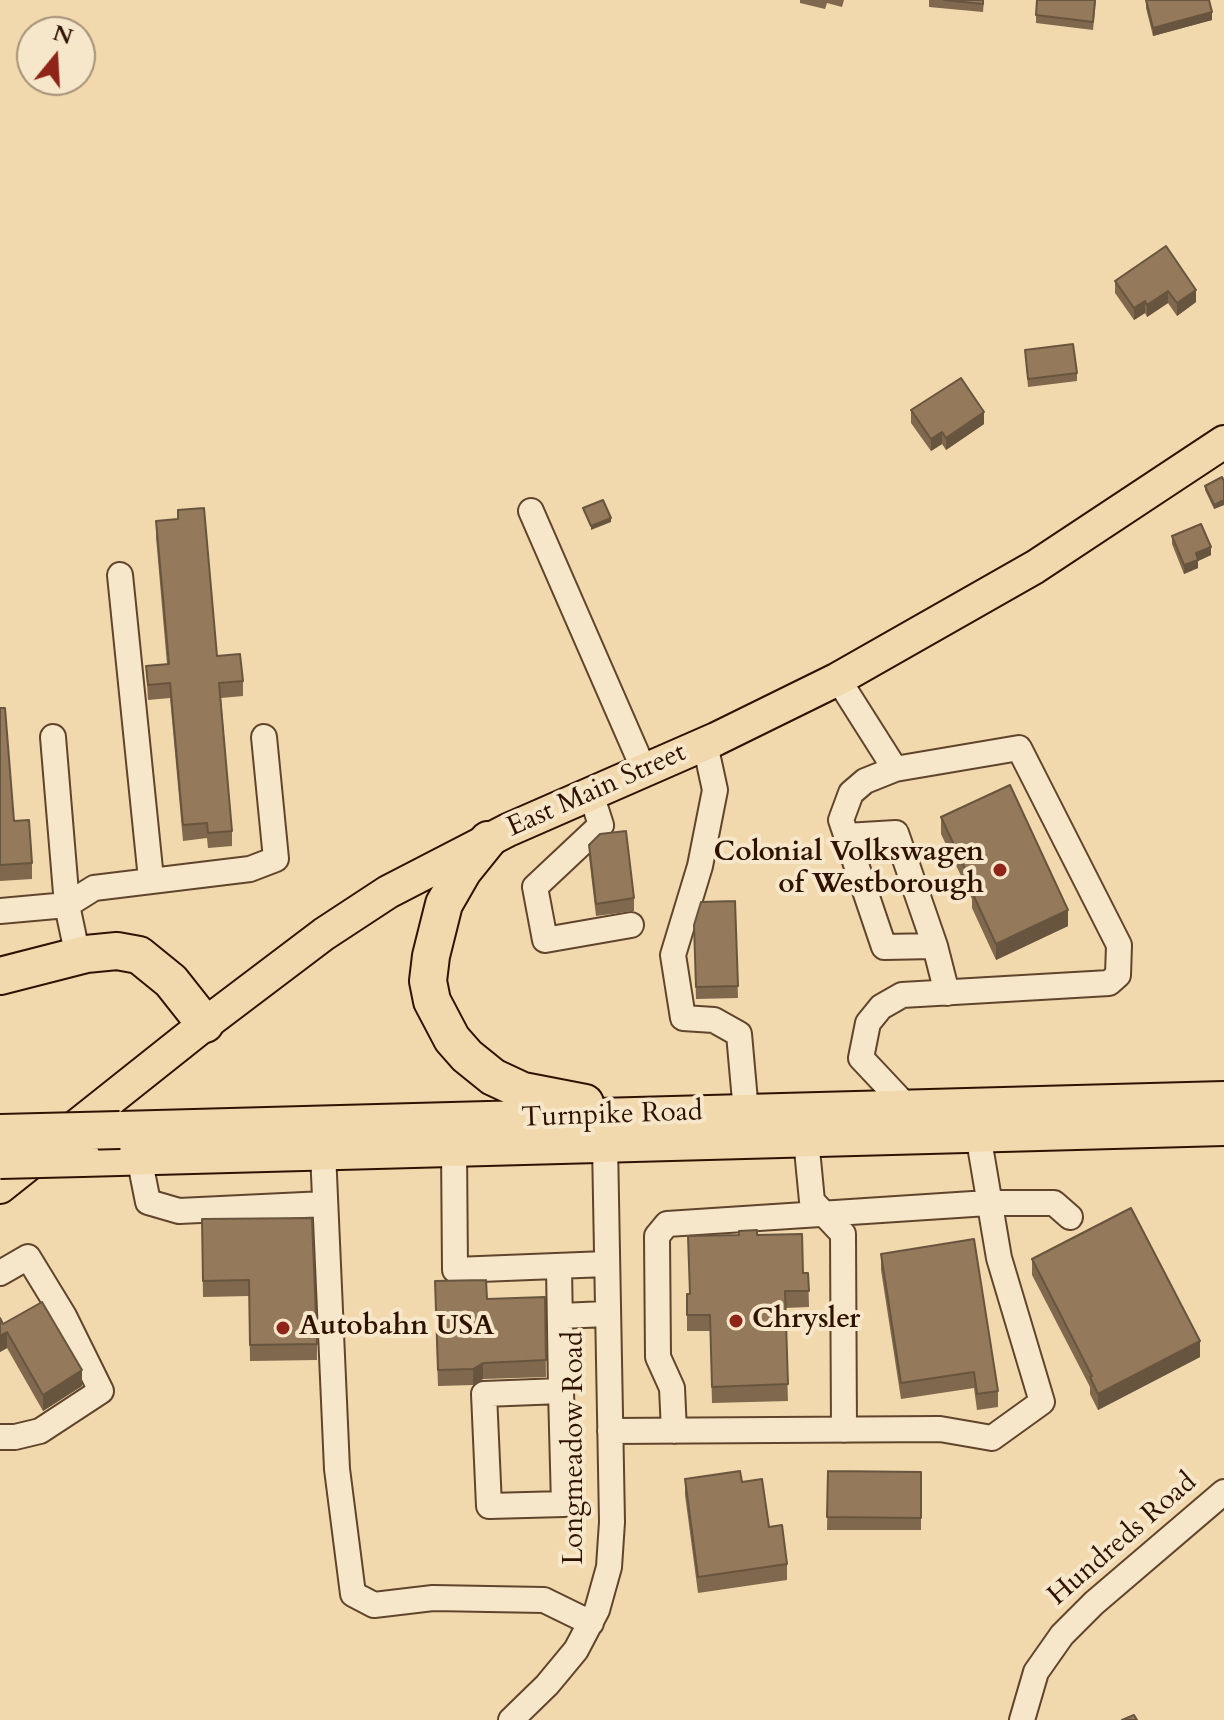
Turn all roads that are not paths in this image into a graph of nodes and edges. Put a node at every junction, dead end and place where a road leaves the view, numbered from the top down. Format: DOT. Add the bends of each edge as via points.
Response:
graph roads {
  1 [pos="1224,442"];
  2 [pos="531,511"];
  3 [pos="120,575"];
  4 [pos="838,679"];
  5 [pos="53,737"];
  6 [pos="264,737"];
  7 [pos="705,744"];
  8 [pos="895,769"];
  9 [pos="644,770"];
  10 [pos="591,794"];
  11 [pos="846,836"];
  12 [pos="488,840"];
  13 [pos="151,879"];
  14 [pos="67,905"];
  15 [pos="0,911"];
  16 [pos="631,925"];
  17 [pos="935,946"];
  18 [pos="78,957"];
  19 [pos="0,976"];
  20 [pos="947,993"];
  21 [pos="205,1024"];
  22 [pos="1224,1100"];
  23 [pos="907,1107"];
  24 [pos="746,1112"];
  25 [pos="645,1116"];
  26 [pos="1224,1127"];
  27 [pos="0,1133"];
  28 [pos="978,1134"];
  29 [pos="806,1139"];
  30 [pos="129,1144"];
  31 [pos="605,1144"];
  32 [pos="454,1148"];
  33 [pos="323,1152"];
  34 [pos="0,1160"];
  35 [pos="0,1187"];
  36 [pos="988,1203"];
  37 [pos="325,1204"];
  38 [pos="823,1214"];
  39 [pos="1070,1217"];
  40 [pos="606,1264"];
  41 [pos="559,1267"];
  42 [pos="0,1273"];
  43 [pos="607,1314"];
  44 [pos="560,1316"];
  45 [pos="561,1391"];
  46 [pos="844,1430"];
  47 [pos="610,1431"];
  48 [pos="674,1431"];
  49 [pos="0,1437"];
  50 [pos="1224,1492"];
  51 [pos="591,1623"];
  52 [pos="511,1720"];
  53 [pos="1022,1720"];
  1 -- 4 [label="main road, East Main Street" via="1035,567"];
  2 -- 9 [label="street"];
  3 -- 13 [label="street"];
  4 -- 7 [label="main road, East Main Street"];
  4 -- 8 [label="street"];
  5 -- 14 [label="street"];
  6 -- 13 [label="street" via="276,859 250,869"];
  7 -- 9 [label="main road, East Main Street"];
  7 -- 24 [label="street" via="715,790 700,866 673,955 683,1018 714,1020 739,1034"];
  8 -- 11 [label="street" via="851,793 841,820"];
  8 -- 20 [label="street" via="1019,748 1119,945 1118,975 1109,983"];
  9 -- 10 [label="main road, East Main Street"];
  10 -- 12 [label="main road, East Main Street"];
  10 -- 16 [label="street" via="601,825 535,887 545,940"];
  11 -- 17 [label="street" via="884,947"];
  11 -- 17 [label="street" via="896,833"];
  12 -- 21 [label="main road, East Main Street" via="377,899"];
  12 -- 25 [label="highway" via="450,889 437,923 428,981 440,1020 467,1056 493,1077 523,1091"];
  13 -- 14 [label="street" via="94,888"];
  14 -- 15 [label="street"];
  14 -- 18 [label="street"];
  17 -- 20 [label="street"];
  18 -- 19 [label="highway"];
  18 -- 21 [label="highway" via="117,951 139,955 171,981"];
  20 -- 23 [label="street" via="902,995 881,1007 868,1023 861,1058"];
  21 -- 35 [label="main road, East Main Street"];
  22 -- 23 [label="highway, Turnpike Road"];
  23 -- 24 [label="highway, Turnpike Road"];
  24 -- 25 [label="highway, Turnpike Road"];
  25 -- 30 [label="highway, Turnpike Road"];
  26 -- 28 [label="highway, Turnpike Road"];
  27 -- 30 [label="highway, Turnpike Road, bridge"];
  28 -- 29 [label="highway, Turnpike Road"];
  28 -- 36 [label="street"];
  29 -- 31 [label="highway, Turnpike Road"];
  29 -- 38 [label="street" via="812,1201"];
  30 -- 33 [label="highway, Turnpike Road"];
  30 -- 34 [label="highway, Turnpike Road, bridge" via="82,1158"];
  30 -- 37 [label="street" via="148,1202 179,1211"];
  31 -- 32 [label="highway, Turnpike Road"];
  31 -- 40 [label="street, Longmeadow Road"];
  32 -- 33 [label="highway, Turnpike Road"];
  32 -- 41 [label="street" via="455,1270"];
  33 -- 37 [label="street"];
  36 -- 38 [label="street"];
  36 -- 39 [label="street" via="1054,1203"];
  36 -- 46 [label="street" via="1042,1402 992,1438 940,1429"];
  37 -- 51 [label="street" via="337,1469 353,1594 374,1605 433,1598 544,1600"];
  38 -- 46 [label="street" via="843,1234"];
  38 -- 48 [label="street" via="667,1224 657,1236 658,1357 672,1388"];
  40 -- 41 [label="street"];
  40 -- 43 [label="street, Longmeadow Road"];
  41 -- 44 [label="street"];
  42 -- 49 [label="street" via="28,1257 101,1391 40,1431"];
  43 -- 44 [label="street"];
  43 -- 47 [label="street, Longmeadow Road"];
  44 -- 45 [label="street"];
  45 -- 45 [label="street" via="484,1394 489,1506 564,1504"];
  46 -- 48 [label="street"];
  47 -- 48 [label="street"];
  47 -- 51 [label="street, Longmeadow Road" via="609,1567"];
  50 -- 53 [label="street, Hundreds Road" via="1062,1635 1036,1672"];
  51 -- 52 [label="street, Longmeadow Road" via="576,1650"];
}
